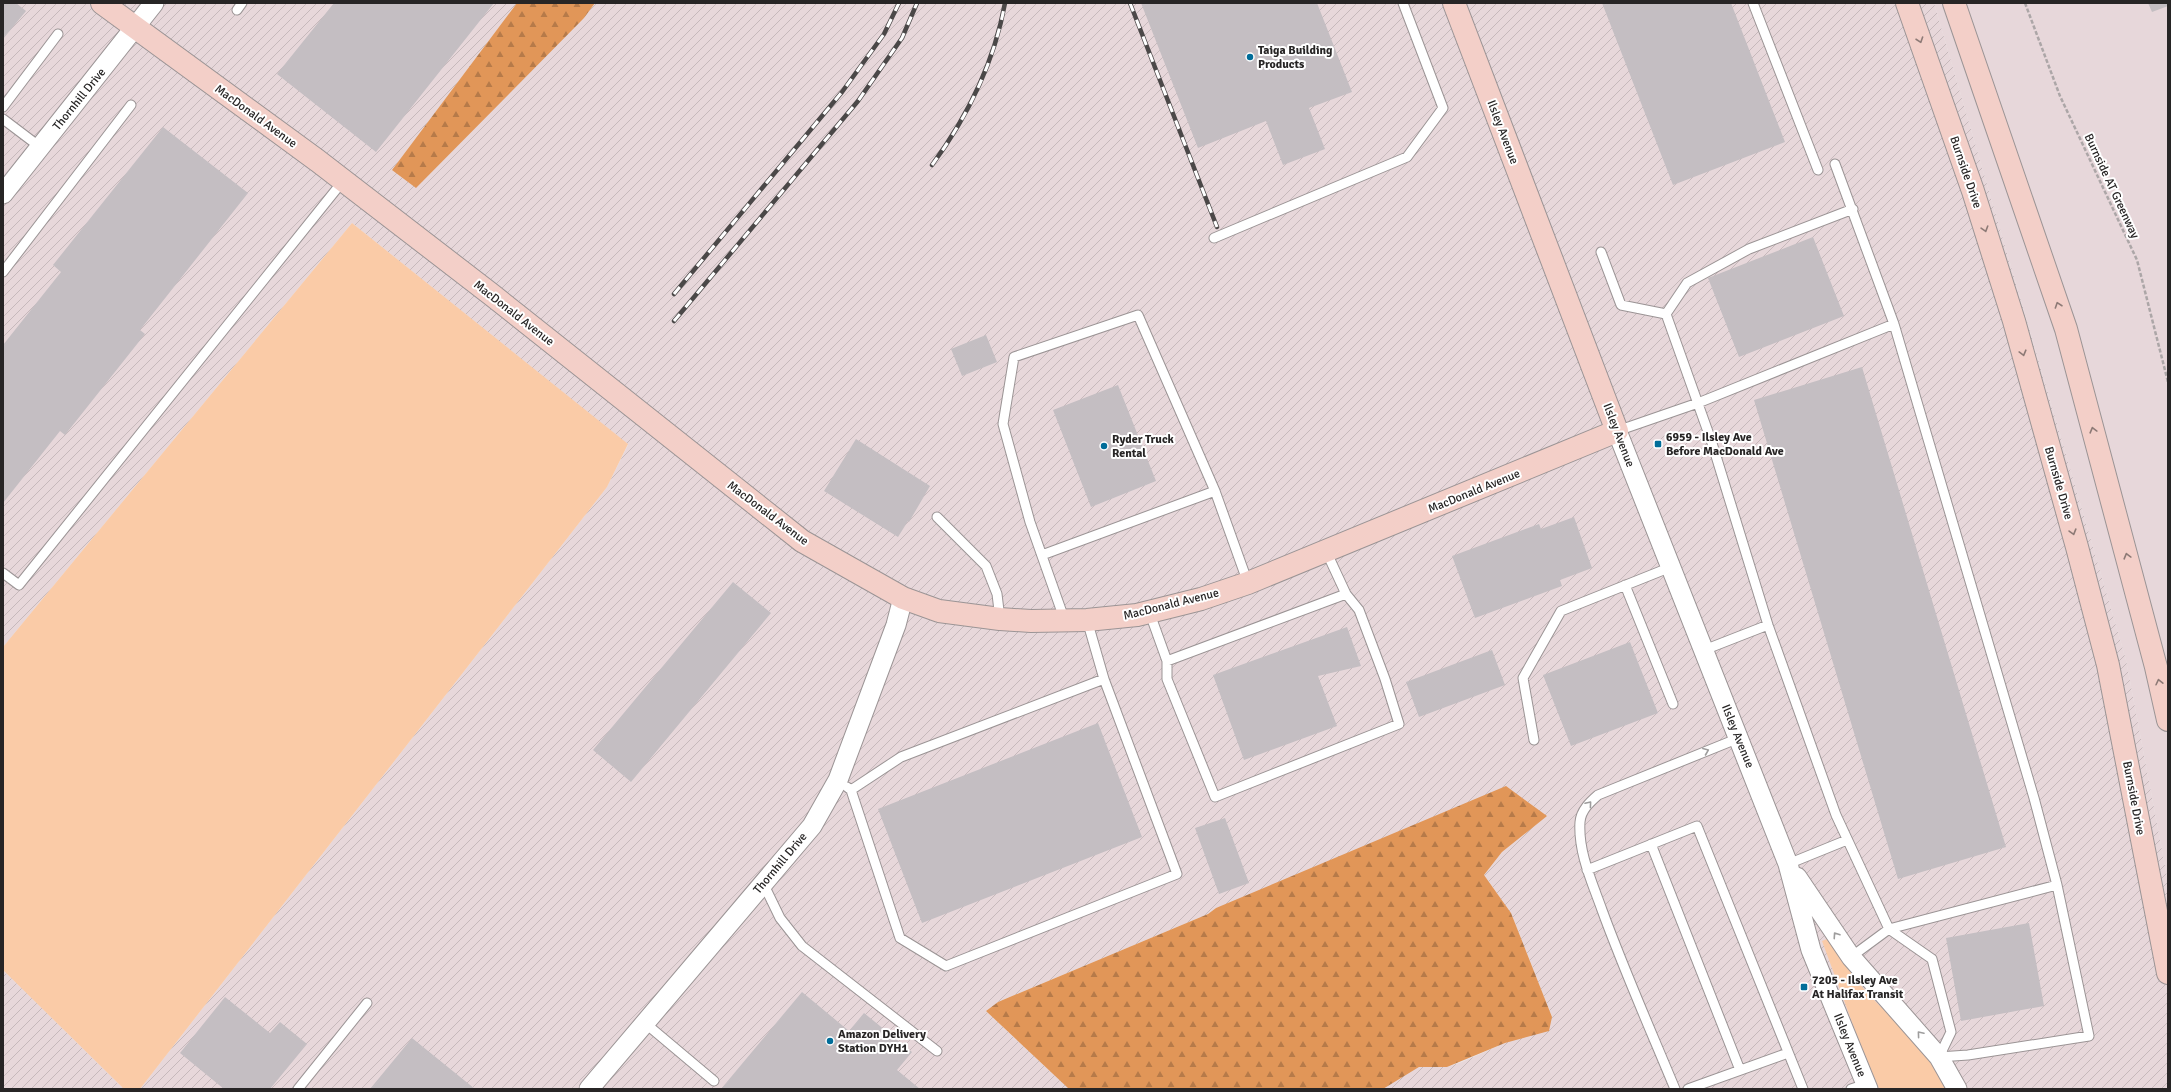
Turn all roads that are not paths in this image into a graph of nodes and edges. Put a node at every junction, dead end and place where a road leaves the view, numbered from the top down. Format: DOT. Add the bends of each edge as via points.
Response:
graph roads {
  1 [pos="102,3"];
  2 [pos="154,3"];
  3 [pos="1403,3"];
  4 [pos="1454,3"];
  5 [pos="1753,3"];
  6 [pos="1907,3"];
  7 [pos="1954,3"];
  8 [pos="135,28"];
  9 [pos="58,34"];
  10 [pos="131,105"];
  11 [pos="3,107"];
  12 [pos="3,119"];
  13 [pos="40,147"];
  14 [pos="1835,164"];
  15 [pos="1818,170"];
  16 [pos="343,181"];
  17 [pos="3,194"];
  18 [pos="1854,209"];
  19 [pos="1214,238"];
  20 [pos="1601,252"];
  21 [pos="3,272"];
  22 [pos="1666,314"];
  23 [pos="1894,324"];
  24 [pos="1698,403"];
  25 [pos="1617,431"];
  26 [pos="1215,491"];
  27 [pos="937,517"];
  28 [pos="1326,551"];
  29 [pos="1042,555"];
  30 [pos="1671,567"];
  31 [pos="3,573"];
  32 [pos="1248,583"];
  33 [pos="1625,585"];
  34 [pos="1346,594"];
  35 [pos="903,598"];
  36 [pos="1149,611"];
  37 [pos="1000,619"];
  38 [pos="1065,620"];
  39 [pos="1087,620"];
  40 [pos="1768,625"];
  41 [pos="1704,650"];
  42 [pos="1167,661"];
  43 [pos="1104,679"];
  44 [pos="1673,704"];
  45 [pos="2168,720"];
  46 [pos="1740,738"];
  47 [pos="1534,740"];
  48 [pos="845,785"];
  49 [pos="1847,840"];
  50 [pos="1652,844"];
  51 [pos="1788,864"];
  52 [pos="1587,870"];
  53 [pos="763,883"];
  54 [pos="2058,886"];
  55 [pos="1889,929"];
  56 [pos="1851,957"];
  57 [pos="2168,973"];
  58 [pos="367,1003"];
  59 [pos="645,1023"];
  60 [pos="937,1051"];
  61 [pos="1788,1053"];
  62 [pos="1939,1057"];
  63 [pos="1740,1070"];
  64 [pos="714,1081"];
  65 [pos="1862,1087"];
  66 [pos="298,1089"];
  67 [pos="589,1089"];
  68 [pos="1675,1089"];
  69 [pos="1688,1089"];
  70 [pos="1803,1089"];
  71 [pos="1957,1089"];
  1 -- 8 [label="street, MacDonald Avenue"];
  2 -- 8 [label="street, Thornhill Drive"];
  3 -- 19 [label="lane" via="1443,108 1406,157"];
  4 -- 25 [label="street, Ilsley Avenue"];
  5 -- 15 [label="lane"];
  6 -- 57 [label="street, Burnside Drive, one-way" via="1973,191 2014,321 2079,555 2108,665"];
  45 -- 7 [label="street, one-way" via="2066,329"];
  8 -- 13 [label="street, Thornhill Drive"];
  8 -- 16 [label="street, MacDonald Avenue"];
  9 -- 11 [label="lane"];
  10 -- 21 [label="lane"];
  12 -- 13 [label="lane"];
  13 -- 17 [label="street, Thornhill Drive"];
  14 -- 18 [label="lane"];
  16 -- 31 [label="lane" via="19,585"];
  16 -- 35 [label="street, MacDonald Avenue" via="802,541"];
  18 -- 22 [label="lane" via="1749,249 1687,283"];
  18 -- 23 [label="lane"];
  20 -- 22 [label="lane" via="1621,305"];
  22 -- 24 [label="lane"];
  23 -- 24 [label="lane"];
  23 -- 54 [label="lane"];
  24 -- 25 [label="lane"];
  24 -- 40 [label="lane"];
  25 -- 28 [label="street, MacDonald Avenue"];
  25 -- 30 [label="street, Ilsley Avenue"];
  26 -- 29 [label="lane"];
  26 -- 29 [label="lane" via="1138,315 1014,357 1003,424 1030,522"];
  26 -- 32 [label="lane"];
  27 -- 37 [label="lane" via="986,566 997,594"];
  28 -- 32 [label="street, MacDonald Avenue"];
  28 -- 34 [label="lane"];
  29 -- 38 [label="lane"];
  30 -- 33 [label="lane"];
  30 -- 41 [label="street, Ilsley Avenue"];
  32 -- 36 [label="street, MacDonald Avenue" via="1201,599"];
  33 -- 44 [label="lane"];
  33 -- 47 [label="lane" via="1561,611 1523,678"];
  34 -- 42 [label="lane"];
  34 -- 42 [label="lane" via="1359,610 1399,724 1215,797 1167,679"];
  35 -- 37 [label="street, MacDonald Avenue" via="939,611"];
  35 -- 48 [label="street, Thornhill Drive"];
  36 -- 39 [label="street, MacDonald Avenue"];
  36 -- 42 [label="lane"];
  37 -- 38 [label="street, MacDonald Avenue"];
  38 -- 39 [label="street, MacDonald Avenue"];
  39 -- 43 [label="lane"];
  40 -- 41 [label="lane"];
  40 -- 49 [label="lane"];
  41 -- 46 [label="street, Ilsley Avenue"];
  43 -- 48 [label="lane" via="901,757"];
  43 -- 48 [label="lane" via="1177,874 946,966 900,938"];
  46 -- 51 [label="street, Ilsley Avenue"];
  52 -- 46 [label="lane, one-way" via="1580,841 1580,820 1586,805 1598,795"];
  48 -- 53 [label="street, Thornhill Drive"];
  49 -- 51 [label="lane"];
  49 -- 55 [label="lane"];
  50 -- 52 [label="lane"];
  50 -- 61 [label="lane" via="1697,826"];
  50 -- 63 [label="lane"];
  56 -- 51 [label="street, Ilsley Avenue, one-way"];
  51 -- 65 [label="street, Ilsley Avenue" via="1811,950"];
  52 -- 68 [label="lane"];
  53 -- 59 [label="street, Thornhill Drive"];
  53 -- 60 [label="lane" via="780,918 802,946"];
  54 -- 55 [label="lane"];
  54 -- 62 [label="lane" via="2089,1036 1968,1055"];
  55 -- 56 [label="lane"];
  55 -- 62 [label="lane" via="1932,959 1951,1032"];
  62 -- 56 [label="street, Ilsley Avenue, one-way"];
  58 -- 66 [label="lane"];
  59 -- 64 [label="lane"];
  59 -- 67 [label="street, Thornhill Drive"];
  61 -- 63 [label="lane"];
  61 -- 70 [label="lane"];
  62 -- 71 [label="street, Ilsley Avenue"];
  63 -- 69 [label="lane"];
}
